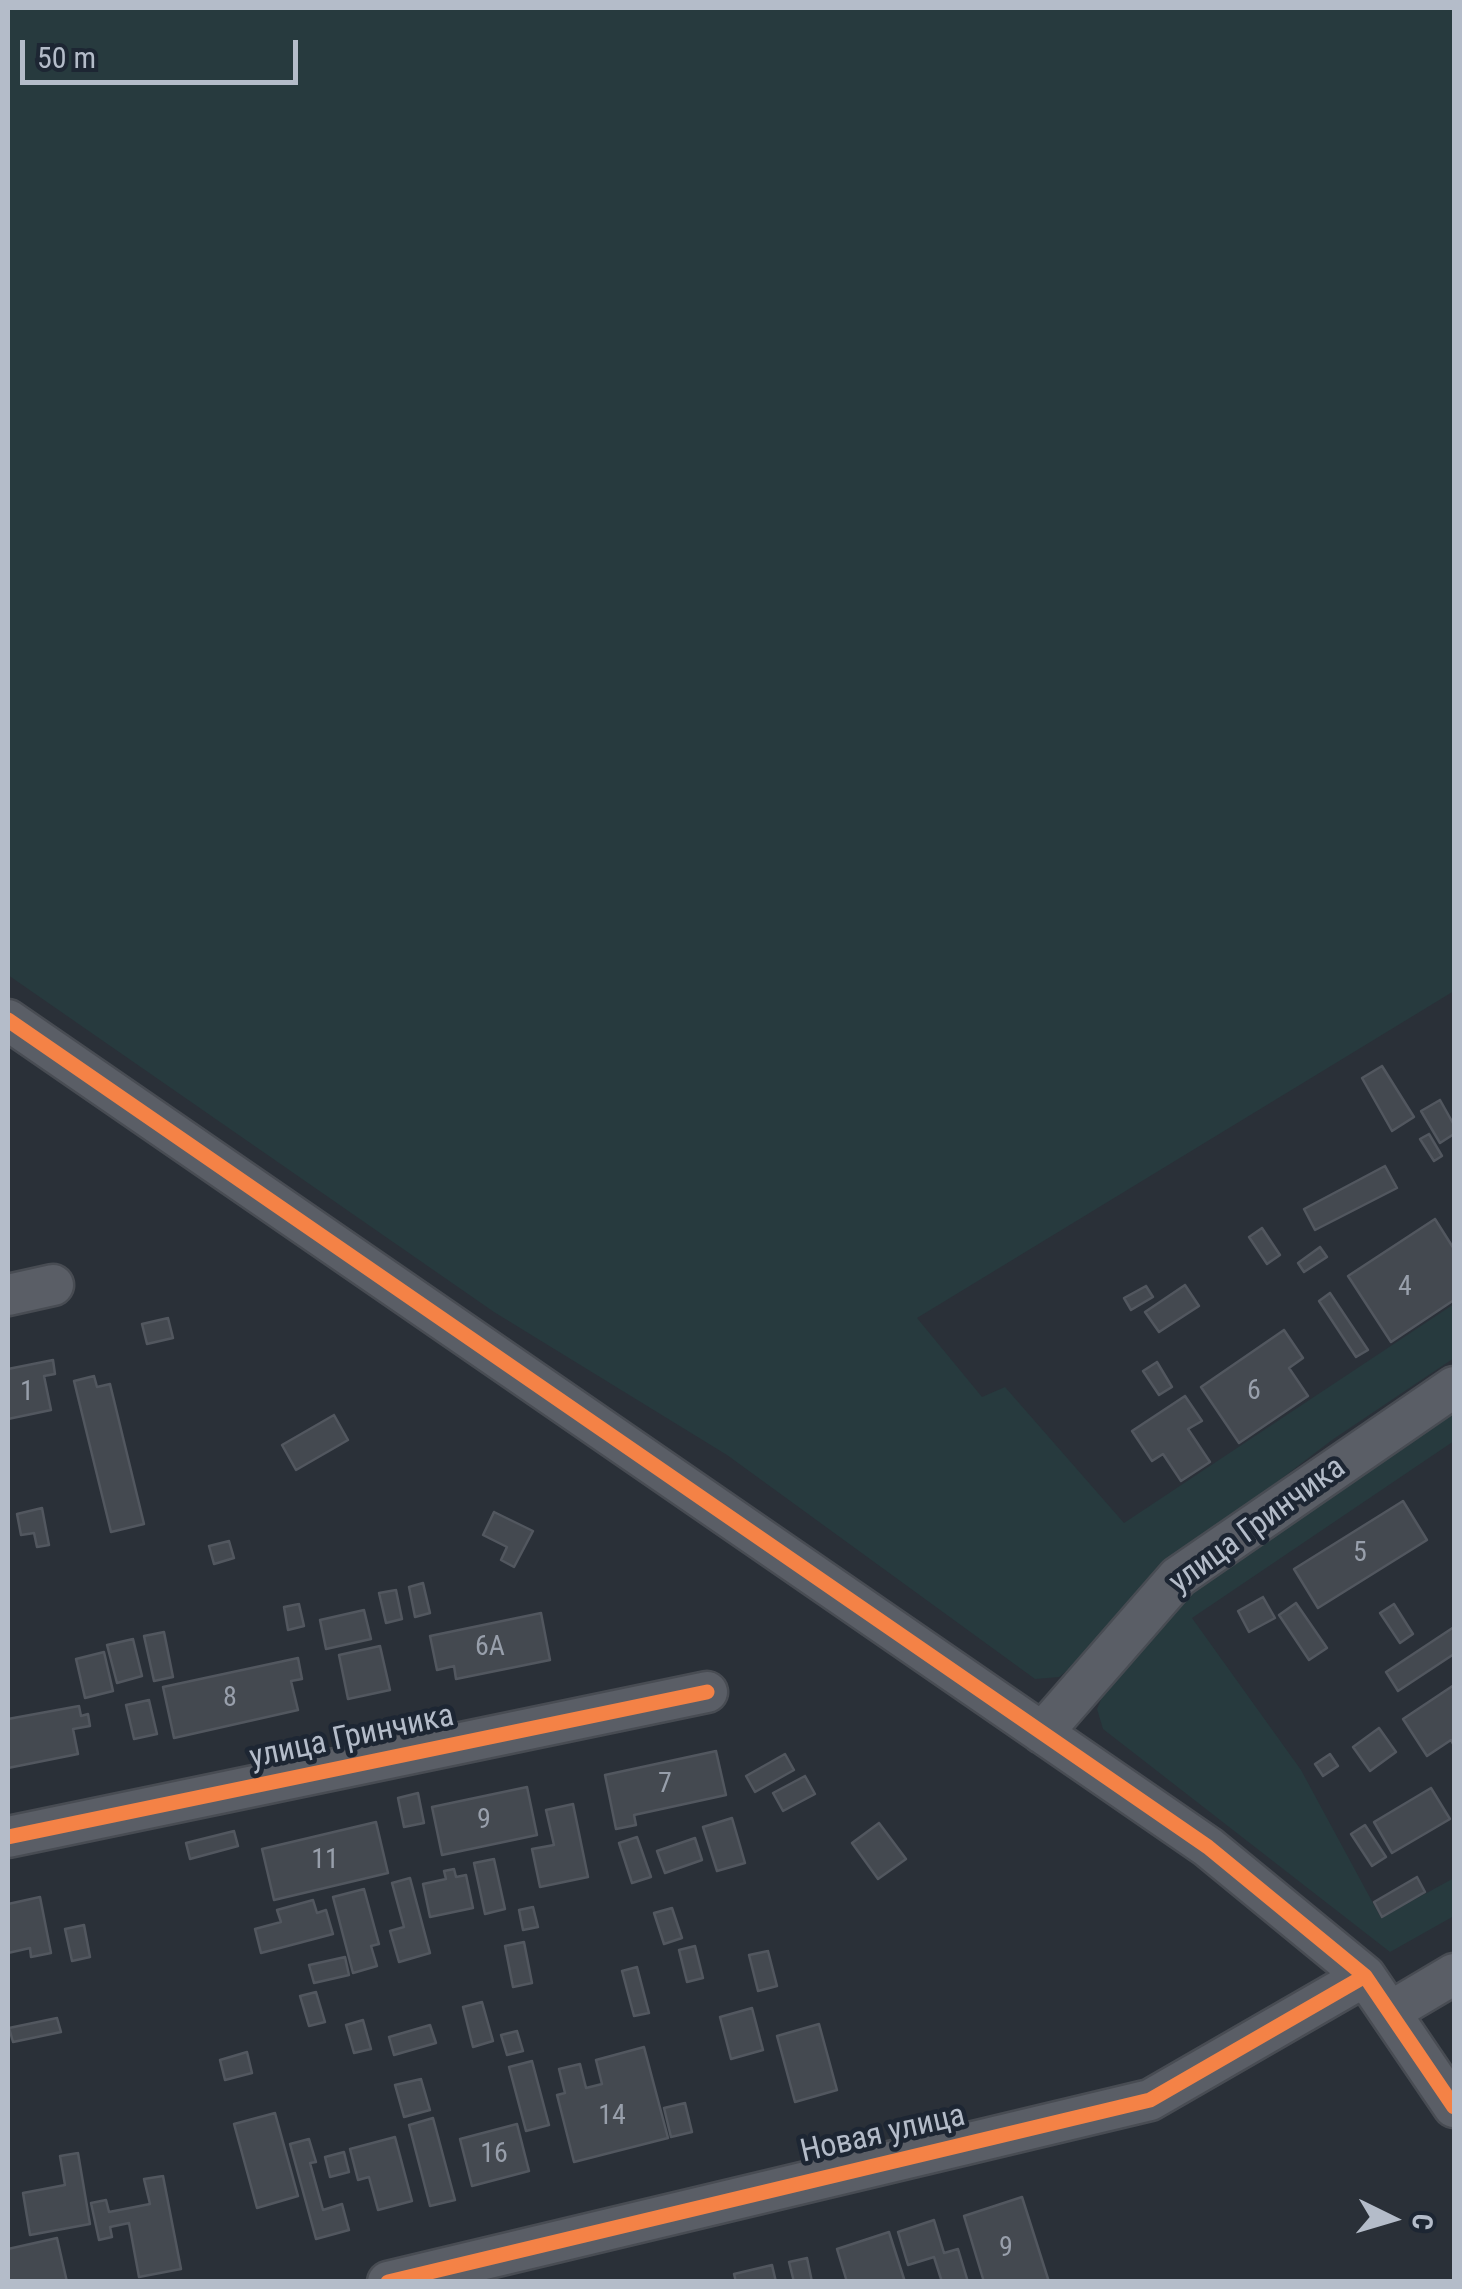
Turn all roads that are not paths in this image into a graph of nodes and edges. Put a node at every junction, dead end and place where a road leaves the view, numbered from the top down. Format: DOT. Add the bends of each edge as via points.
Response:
graph roads {
  1 [pos="8,1020"];
  2 [pos="53,1285"];
  3 [pos="8,1295"];
  4 [pos="1454,1388"];
  5 [pos="707,1692"];
  6 [pos="1042,1733"];
  7 [pos="8,1836"];
  8 [pos="1454,1974"];
  9 [pos="1365,1976"];
  10 [pos="1390,2012"];
  11 [pos="1454,2108"];
  12 [pos="388,2282"];
  1 -- 6 [label="street"];
  2 -- 3 [label="street"];
  4 -- 6 [label="street, улица Гринчика" via="1178,1578"];
  5 -- 7 [label="street, улица Гринчика"];
  6 -- 9 [label="street" via="1208,1847"];
  8 -- 10 [label="street"];
  9 -- 10 [label="street"];
  9 -- 12 [label="street, Новая улица" via="1150,2100"];
  10 -- 11 [label="street"];
}
